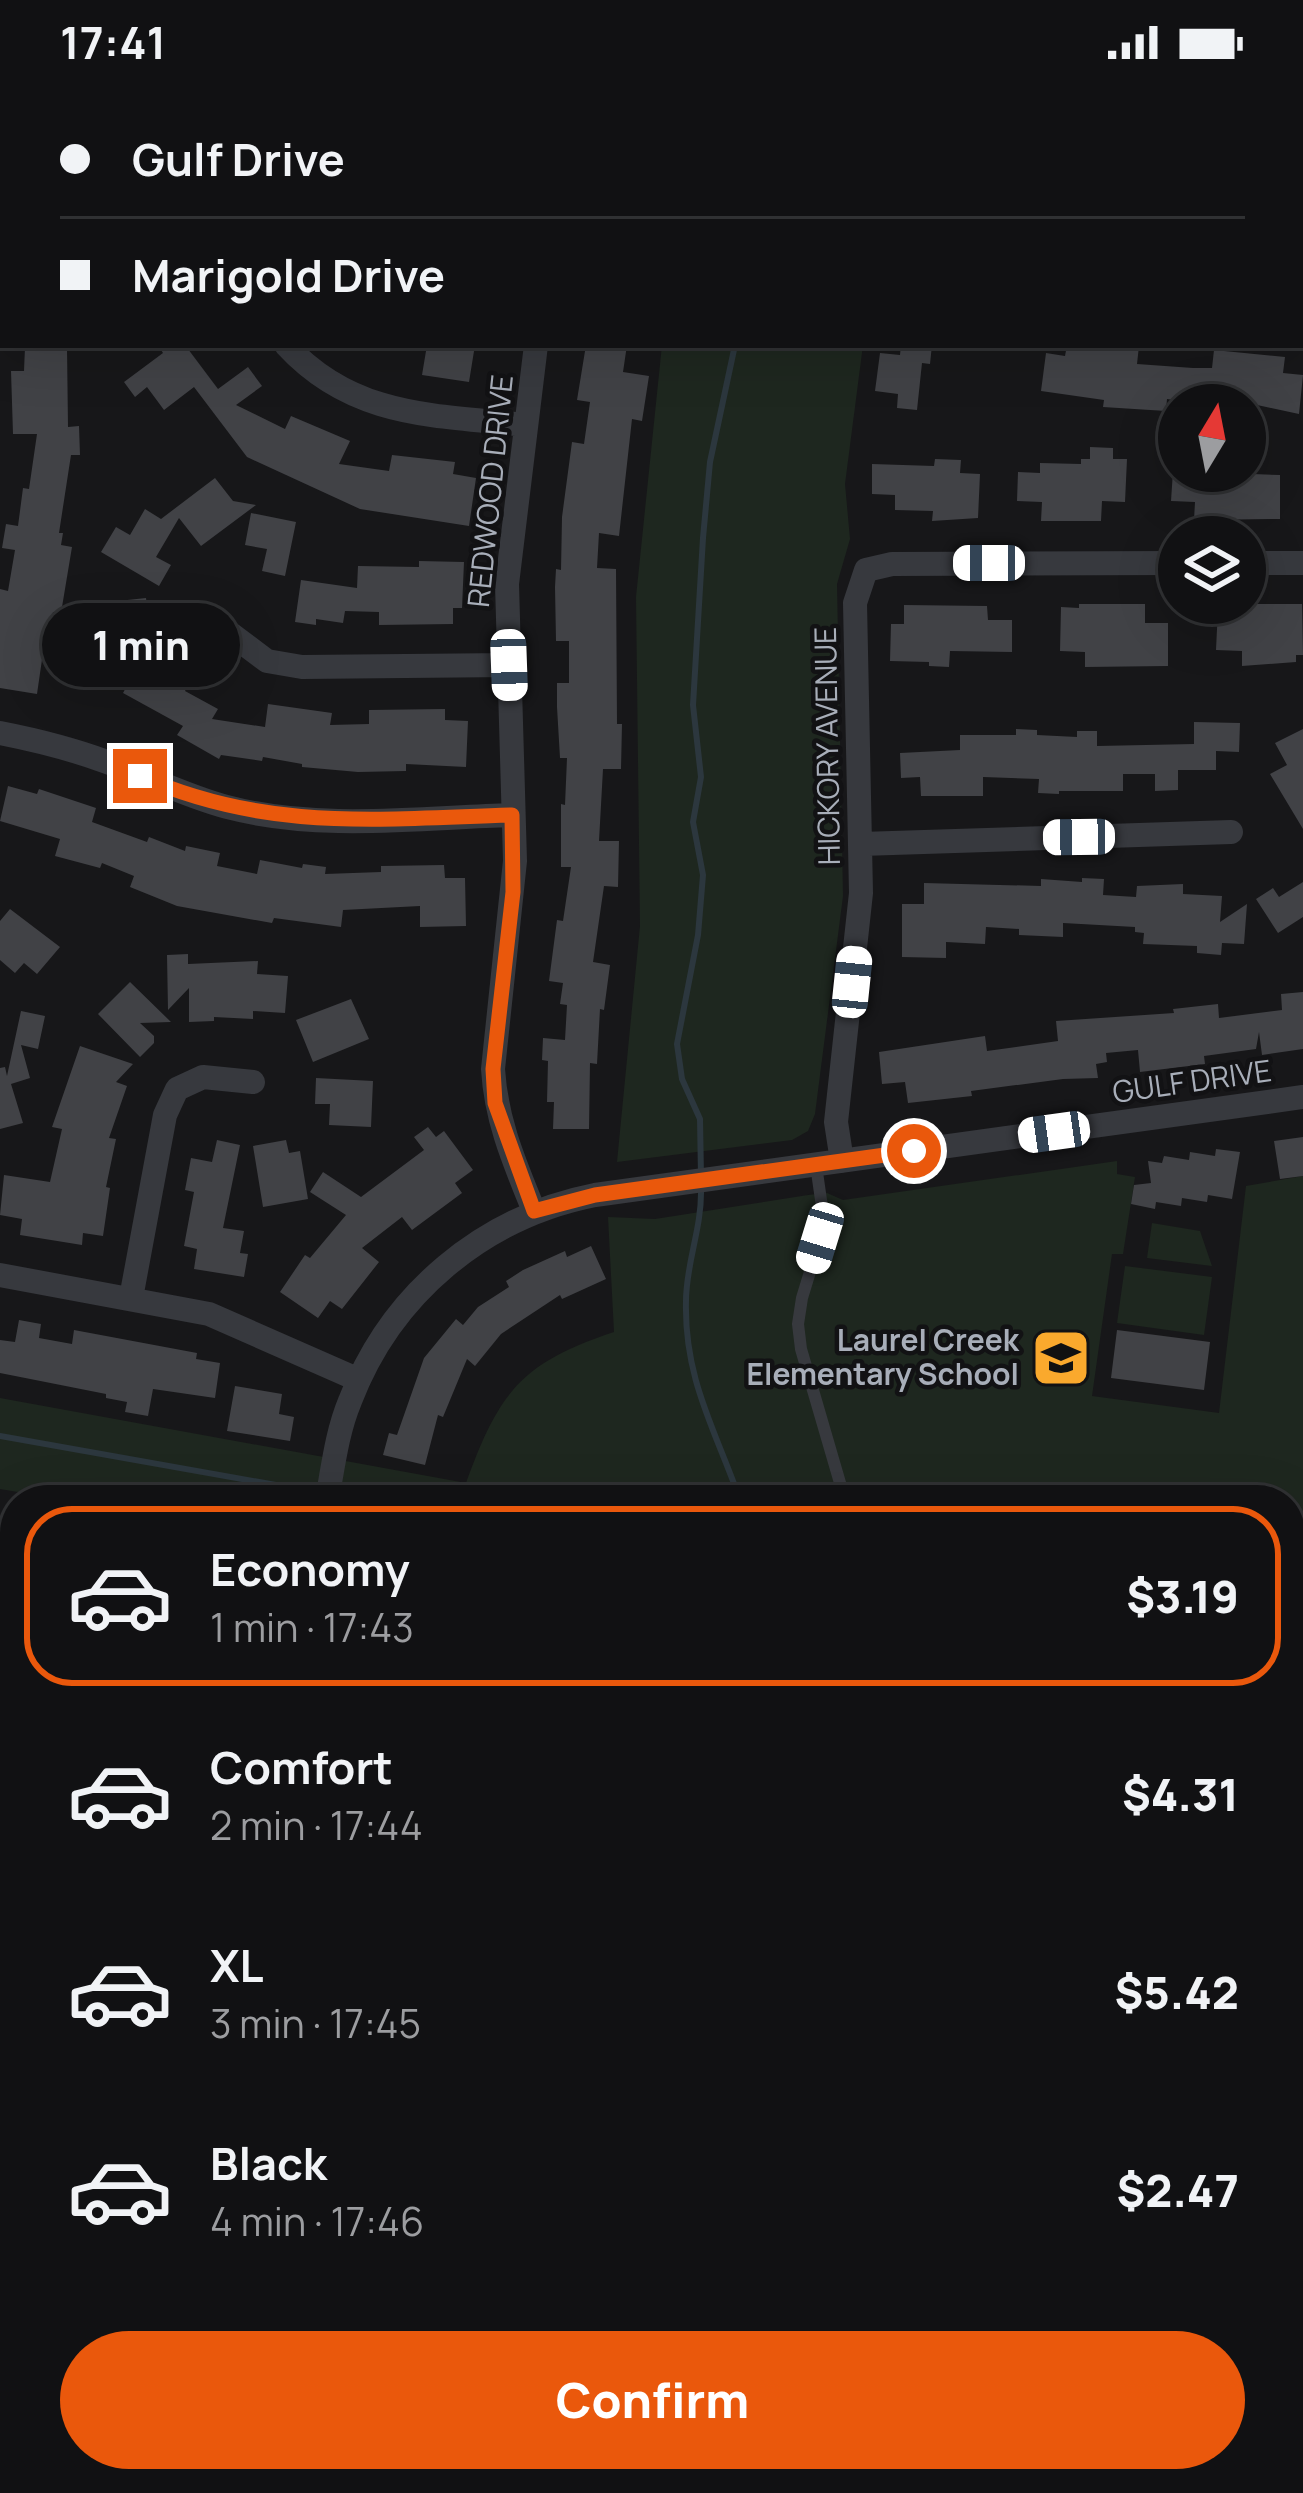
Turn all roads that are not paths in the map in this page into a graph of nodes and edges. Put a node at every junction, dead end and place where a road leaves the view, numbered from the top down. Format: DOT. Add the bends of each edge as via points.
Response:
graph roads {
  1 [pos="289,348"];
  2 [pos="536,348"];
  3 [pos="526,425"];
  4 [pos="1158,563"];
  5 [pos="1266,563"];
  6 [pos="1303,563"];
  7 [pos="211,619"];
  8 [pos="509,665"];
  9 [pos="0,733"];
  10 [pos="512,815"];
  11 [pos="1232,832"];
  12 [pos="861,844"];
  13 [pos="253,1082"];
  14 [pos="1303,1097"];
  15 [pos="842,1161"];
  16 [pos="816,1165"];
  17 [pos="534,1211"];
  18 [pos="0,1275"];
  19 [pos="131,1298"];
  20 [pos="358,1380"];
  21 [pos="330,1485"];
  22 [pos="841,1485"];
  1 -- 3 [label="street" via="338,389 378,406"];
  2 -- 3 [label="street, REDWOOD DRIVE"];
  3 -- 8 [label="street, REDWOOD DRIVE" via="507,584"];
  4 -- 12 [label="street, HICKORY AVENUE" via="866,570 855,603"];
  5 -- 6 [label="street"];
  7 -- 8 [label="street" via="267,661 302,668"];
  8 -- 10 [label="street, REDWOOD DRIVE"];
  9 -- 10 [label="street" via="109,762 230,808 291,818"];
  10 -- 17 [label="street, REDWOOD DRIVE" via="513,892 493,1069 495,1103"];
  11 -- 12 [label="street"];
  12 -- 15 [label="street, HICKORY AVENUE" via="836,1122"];
  13 -- 19 [label="street" via="203,1077 177,1089 165,1115"];
  14 -- 15 [label="street, GULF DRIVE"];
  15 -- 16 [label="street, GULF DRIVE"];
  16 -- 17 [label="street, GULF DRIVE"];
  16 -- 22 [label="lane" via="820,1238 798,1324"];
  17 -- 20 [label="street, GULF DRIVE" via="467,1249 415,1294"];
  18 -- 19 [label="street"];
  19 -- 20 [label="street" via="209,1314"];
  20 -- 21 [label="street, GULF DRIVE"];
}
